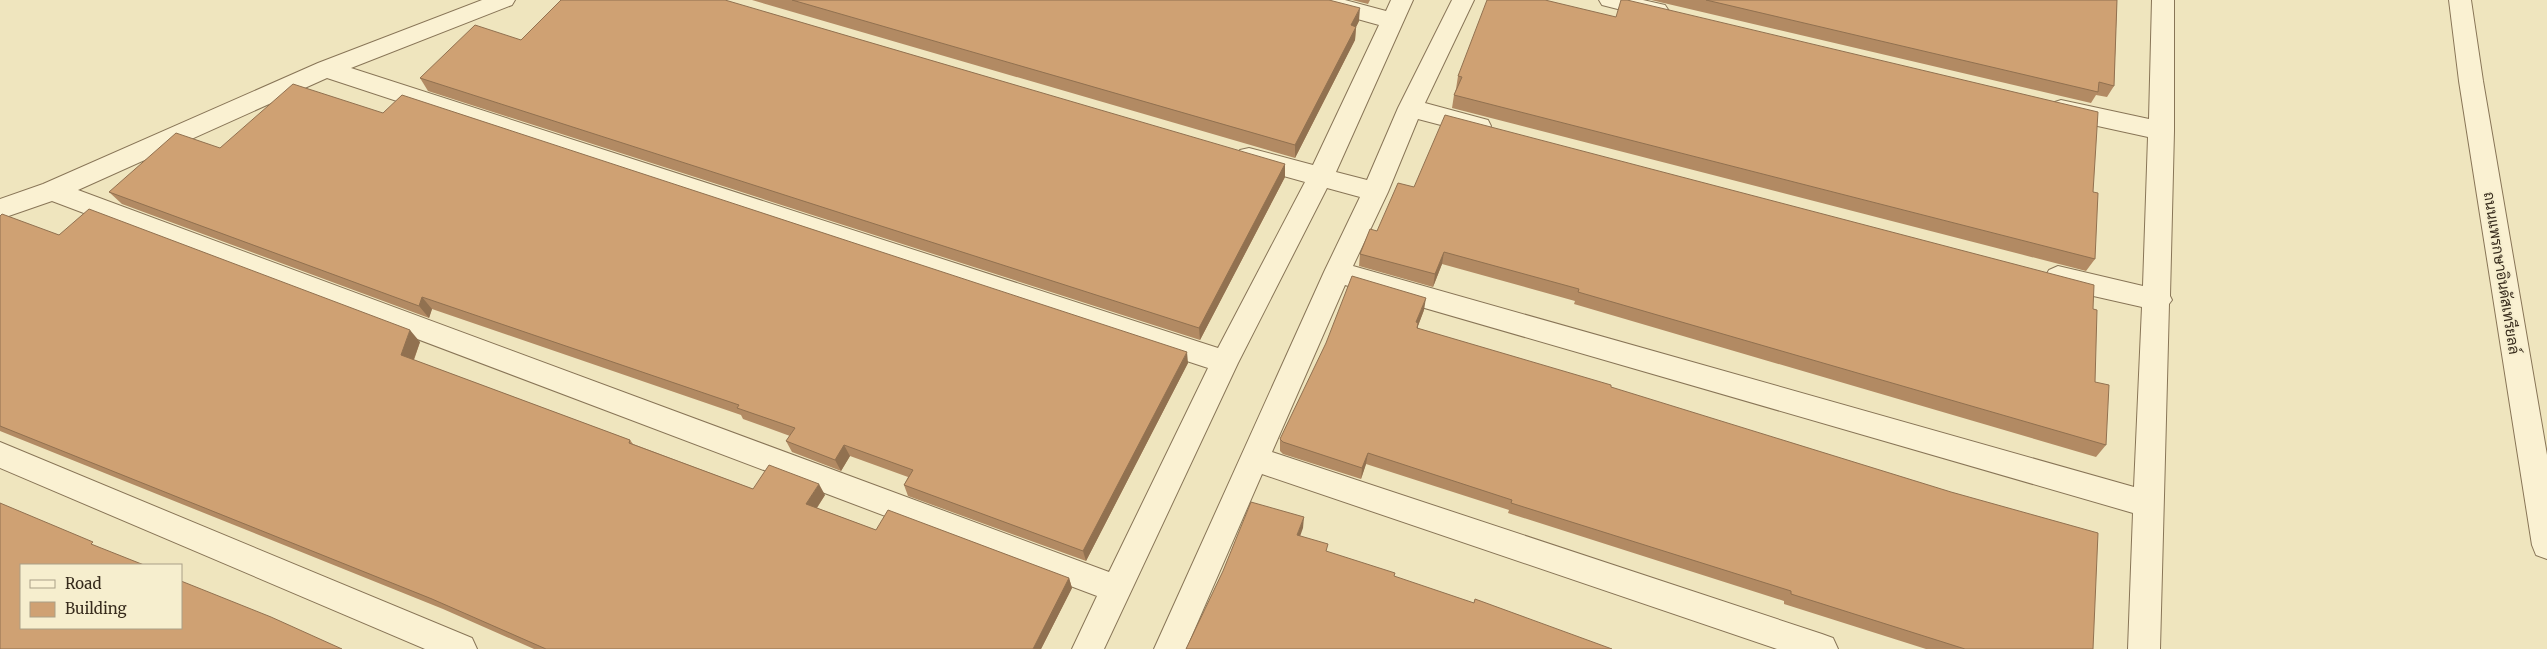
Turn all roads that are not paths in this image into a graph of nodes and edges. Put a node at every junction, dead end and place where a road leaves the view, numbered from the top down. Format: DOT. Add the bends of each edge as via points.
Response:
graph roads {
  1 [pos="504,0"];
  2 [pos="1315,0"];
  3 [pos="1463,0"];
  4 [pos="1610,0"];
  5 [pos="2163,0"];
  6 [pos="2460,0"];
  7 [pos="1396,10"];
  8 [pos="1677,16"];
  9 [pos="326,69"];
  10 [pos="2039,104"];
  11 [pos="1410,108"];
  12 [pos="1497,131"];
  13 [pos="2162,131"];
  14 [pos="1225,150"];
  15 [pos="1320,178"];
  16 [pos="52,191"];
  17 [pos="1376,192"];
  18 [pos="0,209"];
  19 [pos="1337,272"];
  20 [pos="2038,272"];
  21 [pos="2158,300"];
  22 [pos="1225,362"];
  23 [pos="0,454"];
  24 [pos="1254,459"];
  25 [pos="2148,504"];
  26 [pos="2547,545"];
  27 [pos="1116,589"];
  28 [pos="461,649"];
  29 [pos="1088,649"];
  30 [pos="1170,649"];
  31 [pos="1822,649"];
  32 [pos="2144,649"];
  1 -- 9 [label="street"];
  2 -- 7 [label="street"];
  3 -- 11 [label="street"];
  4 -- 8 [label="street"];
  5 -- 13 [label="street"];
  6 -- 26 [label="street, ถนนแพรกษาอินดัสเทรียลล์"];
  7 -- 15 [label="street"];
  9 -- 16 [label="street"];
  9 -- 22 [label="street"];
  10 -- 13 [label="street"];
  11 -- 12 [label="street"];
  11 -- 17 [label="street"];
  13 -- 21 [label="street"];
  14 -- 15 [label="street"];
  15 -- 17 [label="street"];
  15 -- 22 [label="street"];
  16 -- 18 [label="street"];
  16 -- 27 [label="street"];
  17 -- 19 [label="street"];
  19 -- 24 [label="street"];
  19 -- 25 [label="street"];
  20 -- 21 [label="street"];
  21 -- 25 [label="street"];
  22 -- 27 [label="street"];
  23 -- 28 [label="street"];
  24 -- 30 [label="street"];
  24 -- 31 [label="street"];
  25 -- 32 [label="street"];
  27 -- 29 [label="street"];
}
